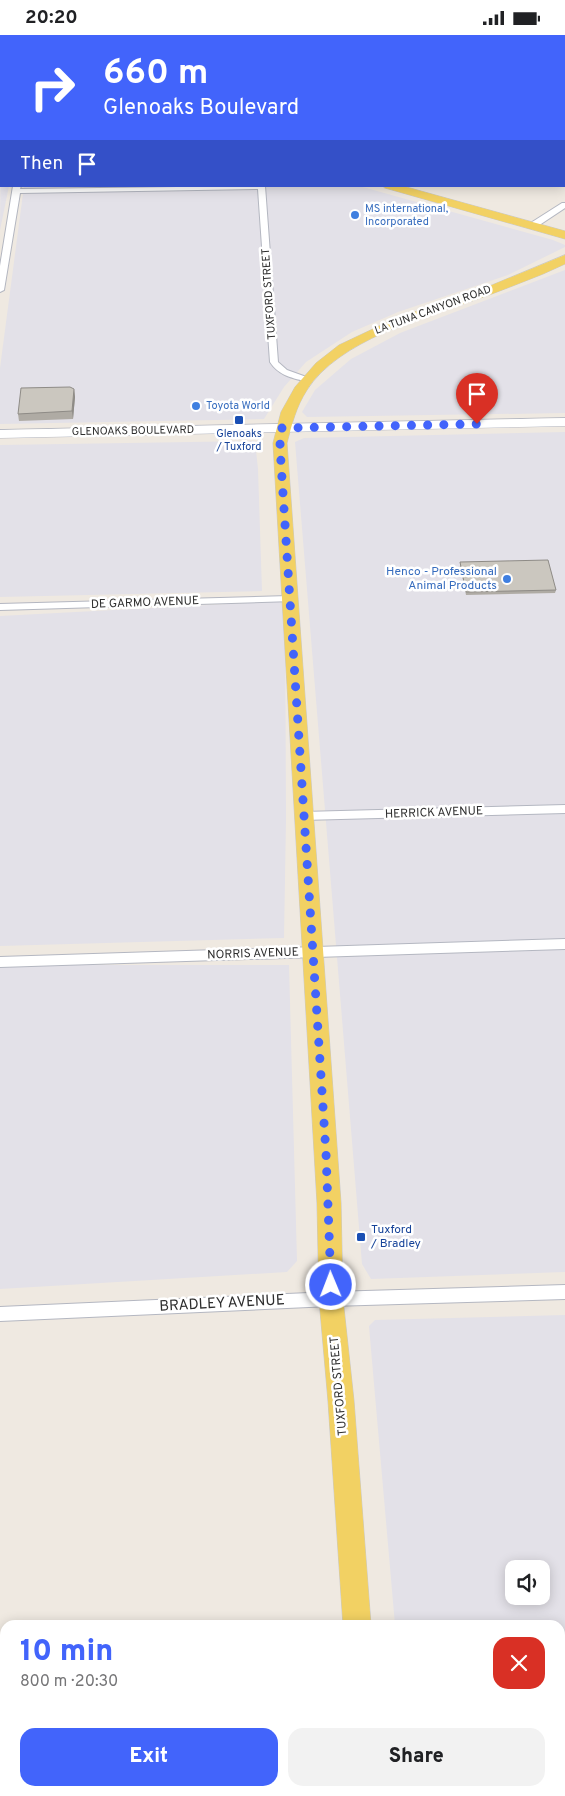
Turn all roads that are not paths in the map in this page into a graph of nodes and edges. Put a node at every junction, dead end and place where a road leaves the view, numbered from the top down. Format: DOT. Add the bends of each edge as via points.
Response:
graph roads {
  1 [pos="180,187"];
  2 [pos="262,187"];
  3 [pos="396,187"];
  4 [pos="17,189"];
  5 [pos="565,205"];
  6 [pos="532,226"];
  7 [pos="565,235"];
  8 [pos="565,259"];
  9 [pos="0,291"];
  10 [pos="308,379"];
  11 [pos="565,422"];
  12 [pos="282,428"];
  13 [pos="0,434"];
  14 [pos="289,599"];
  15 [pos="0,607"];
  16 [pos="565,809"];
  17 [pos="303,816"];
  18 [pos="565,944"];
  19 [pos="312,953"];
  20 [pos="0,961"];
  21 [pos="565,1292"];
  22 [pos="331,1299"];
  23 [pos="0,1314"];
  24 [pos="356,1620"];
  1 -- 4 [label="street"];
  2 -- 10 [label="street, TUXFORD STREET" via="274,362 285,372"];
  3 -- 6 [label="main road"];
  4 -- 9 [label="street"];
  5 -- 6 [label="street"];
  6 -- 7 [label="main road"];
  8 -- 10 [label="main road, LA TUNA CANYON ROAD" via="369,334 332,357"];
  10 -- 12 [label="main road, LA TUNA CANYON ROAD" via="296,395"];
  11 -- 12 [label="main road, GLENOAKS BOULEVARD"];
  12 -- 13 [label="main road, GLENOAKS BOULEVARD"];
  12 -- 14 [label="main road, TUXFORD STREET" via="280,443"];
  14 -- 15 [label="street, DE GARMO AVENUE"];
  14 -- 17 [label="main road, TUXFORD STREET"];
  16 -- 17 [label="street, HERRICK AVENUE"];
  17 -- 19 [label="main road, TUXFORD STREET"];
  18 -- 19 [label="street, NORRIS AVENUE"];
  19 -- 20 [label="street, NORRIS AVENUE"];
  19 -- 22 [label="main road, TUXFORD STREET" via="328,1193"];
  21 -- 22 [label="street, BRADLEY AVENUE"];
  22 -- 23 [label="street, BRADLEY AVENUE"];
  22 -- 24 [label="main road, TUXFORD STREET"];
}
